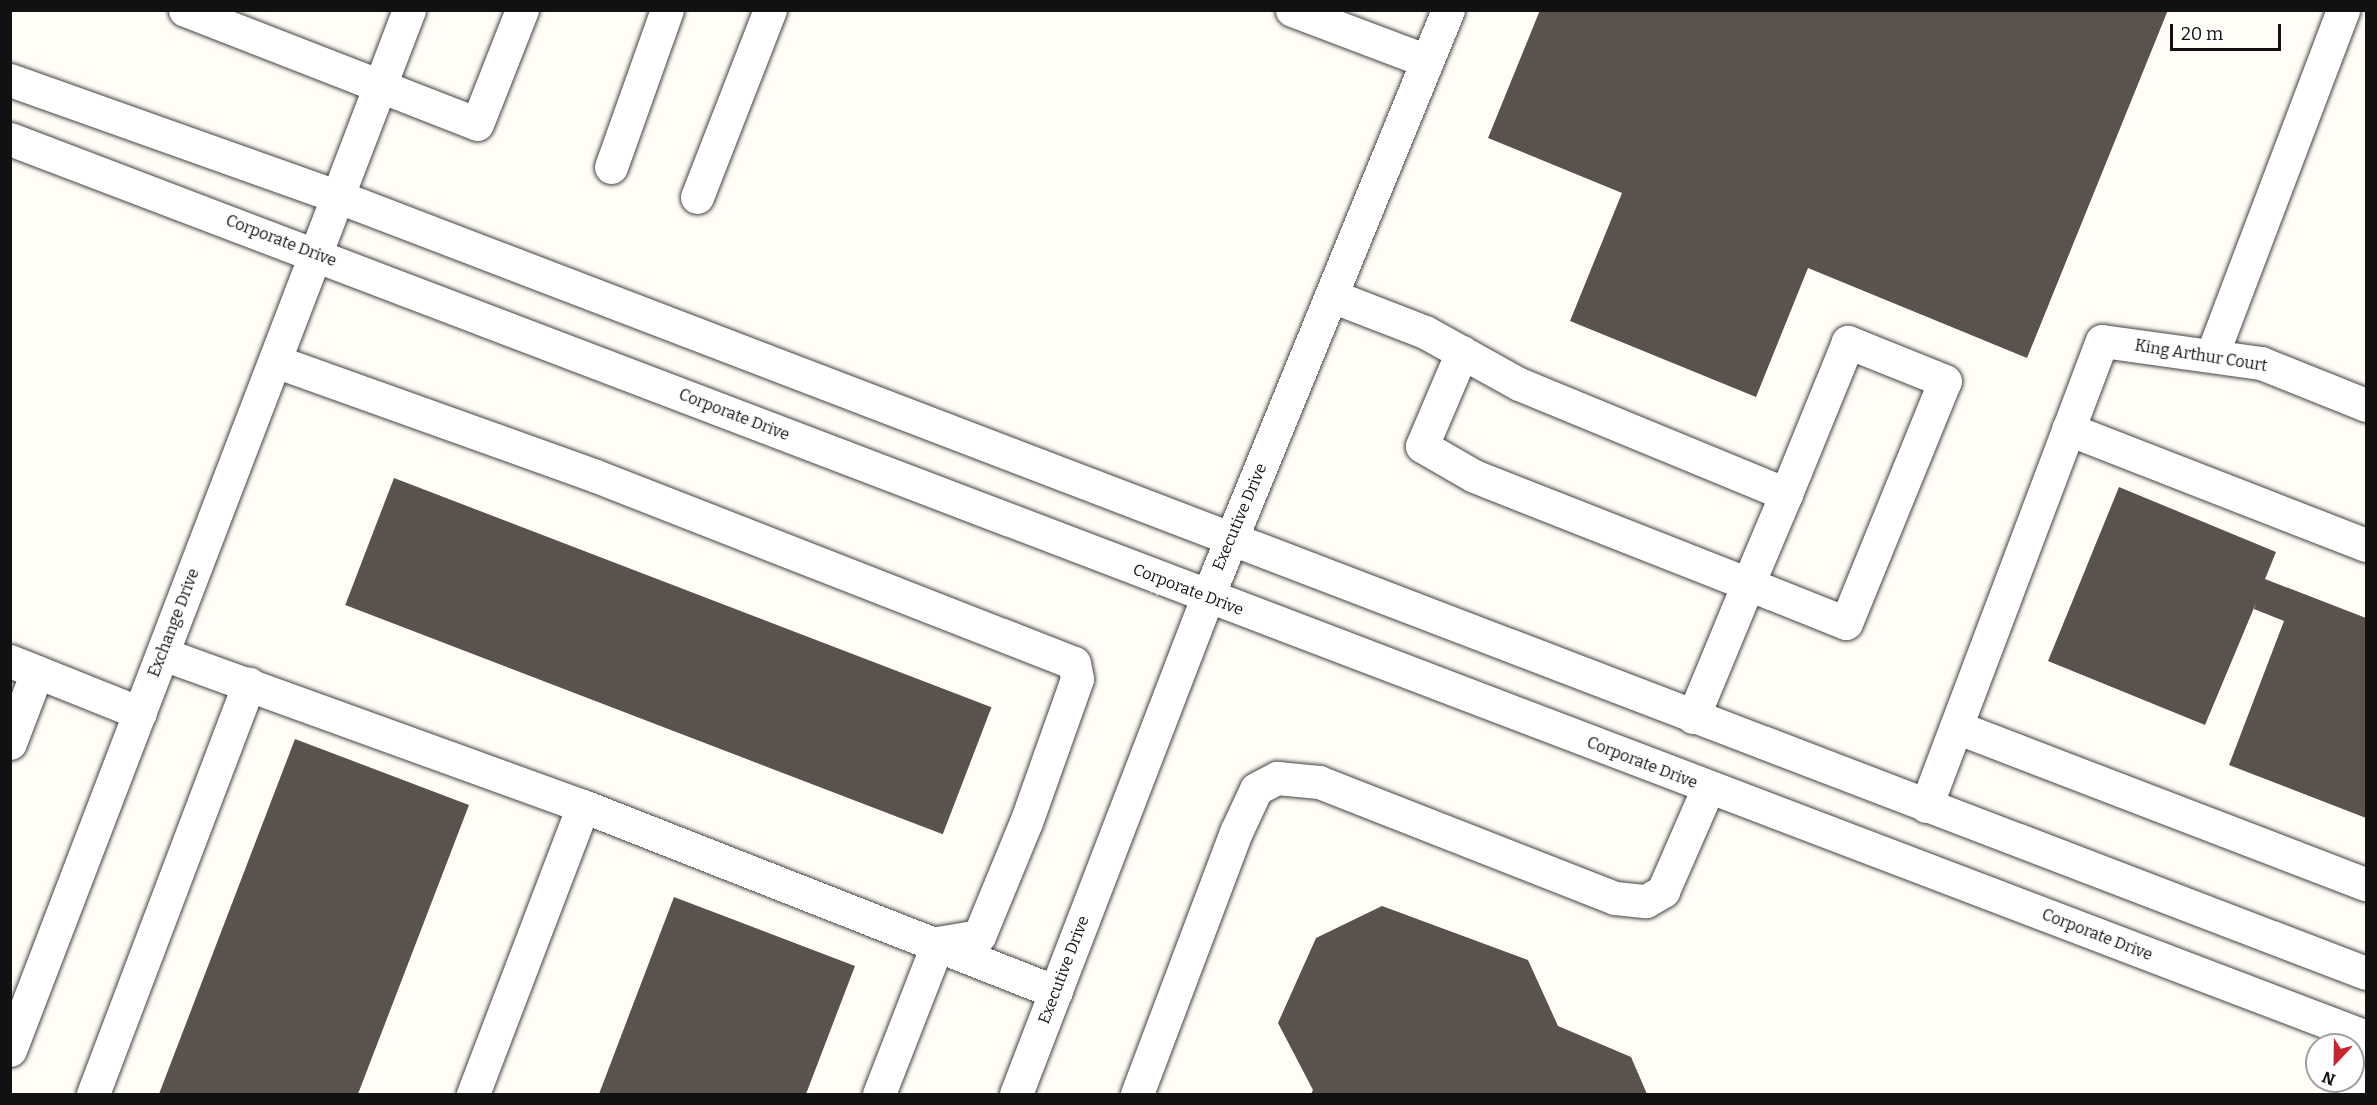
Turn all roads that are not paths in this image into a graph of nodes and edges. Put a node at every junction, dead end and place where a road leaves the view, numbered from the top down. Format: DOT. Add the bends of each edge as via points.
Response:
graph roads {
  1 [pos="184,10"];
  2 [pos="409,10"];
  3 [pos="522,10"];
  4 [pos="667,10"];
  5 [pos="770,10"];
  6 [pos="1292,10"];
  7 [pos="1448,10"];
  8 [pos="2343,10"];
  9 [pos="1427,62"];
  10 [pos="10,80"];
  11 [pos="381,86"];
  12 [pos="10,139"];
  13 [pos="611,167"];
  14 [pos="339,197"];
  15 [pos="697,197"];
  16 [pos="317,254"];
  17 [pos="1332,296"];
  18 [pos="1462,352"];
  19 [pos="2212,355"];
  20 [pos="275,361"];
  21 [pos="2367,405"];
  22 [pos="2068,429"];
  23 [pos="1786,494"];
  24 [pos="1230,541"];
  25 [pos="2367,544"];
  26 [pos="1748,584"];
  27 [pos="1206,598"];
  28 [pos="163,654"];
  29 [pos="24,667"];
  30 [pos="249,684"];
  31 [pos="140,714"];
  32 [pos="1693,717"];
  33 [pos="1956,727"];
  34 [pos="10,743"];
  35 [pos="1708,788"];
  36 [pos="583,806"];
  37 [pos="1926,806"];
  38 [pos="2367,884"];
  39 [pos="938,943"];
  40 [pos="2367,973"];
  41 [pos="1056,992"];
  42 [pos="2367,1037"];
  43 [pos="10,1050"];
  44 [pos="2367,1056"];
  45 [pos="93,1095"];
  46 [pos="473,1095"];
  47 [pos="879,1095"];
  48 [pos="1016,1095"];
  49 [pos="1137,1095"];
  50 [pos="2354,1095"];
  1 -- 11 [label="street"];
  2 -- 11 [label="street, Exchange Drive"];
  3 -- 11 [label="street" via="477,124"];
  4 -- 13 [label="street"];
  5 -- 15 [label="street"];
  6 -- 9 [label="street"];
  7 -- 9 [label="street, Executive Drive"];
  8 -- 19 [label="street"];
  9 -- 17 [label="street, Executive Drive"];
  10 -- 14 [label="street"];
  11 -- 14 [label="street, Exchange Drive"];
  12 -- 16 [label="street, Corporate Drive"];
  14 -- 16 [label="street, Exchange Drive"];
  14 -- 24 [label="street"];
  16 -- 20 [label="street, Exchange Drive"];
  16 -- 27 [label="street, Corporate Drive"];
  17 -- 18 [label="street" via="1425,332"];
  17 -- 24 [label="street, Executive Drive"];
  18 -- 23 [label="street" via="1519,384"];
  18 -- 26 [label="street" via="1422,446 1474,476"];
  19 -- 21 [label="street, King Arthur Court" via="2260,363"];
  19 -- 22 [label="street, King Arthur Court" via="2102,340"];
  20 -- 28 [label="street, Exchange Drive"];
  20 -- 39 [label="street" via="596,476 1074,663 1077,679 1026,822 979,936"];
  22 -- 25 [label="street"];
  22 -- 33 [label="street"];
  23 -- 26 [label="street"];
  23 -- 26 [label="street" via="1848,342 1945,381 1846,623"];
  24 -- 27 [label="street, Executive Drive"];
  24 -- 32 [label="street"];
  26 -- 32 [label="street"];
  27 -- 35 [label="street, Corporate Drive"];
  27 -- 41 [label="street, Executive Drive"];
  28 -- 30 [label="street"];
  28 -- 31 [label="street, Exchange Drive"];
  29 -- 31 [label="street"];
  29 -- 34 [label="street"];
  30 -- 36 [label="street"];
  30 -- 45 [label="street"];
  31 -- 43 [label="street, Exchange Drive"];
  32 -- 37 [label="street"];
  33 -- 37 [label="street"];
  33 -- 38 [label="street"];
  35 -- 42 [label="street, Corporate Drive"];
  35 -- 49 [label="street" via="1663,891 1646,901 1615,898 1319,782 1277,778 1256,789 1236,830"];
  36 -- 39 [label="street"];
  36 -- 46 [label="street"];
  37 -- 40 [label="street"];
  39 -- 41 [label="street"];
  39 -- 47 [label="street"];
  41 -- 48 [label="street, Executive Drive"];
  44 -- 50 [label="street"];
}
